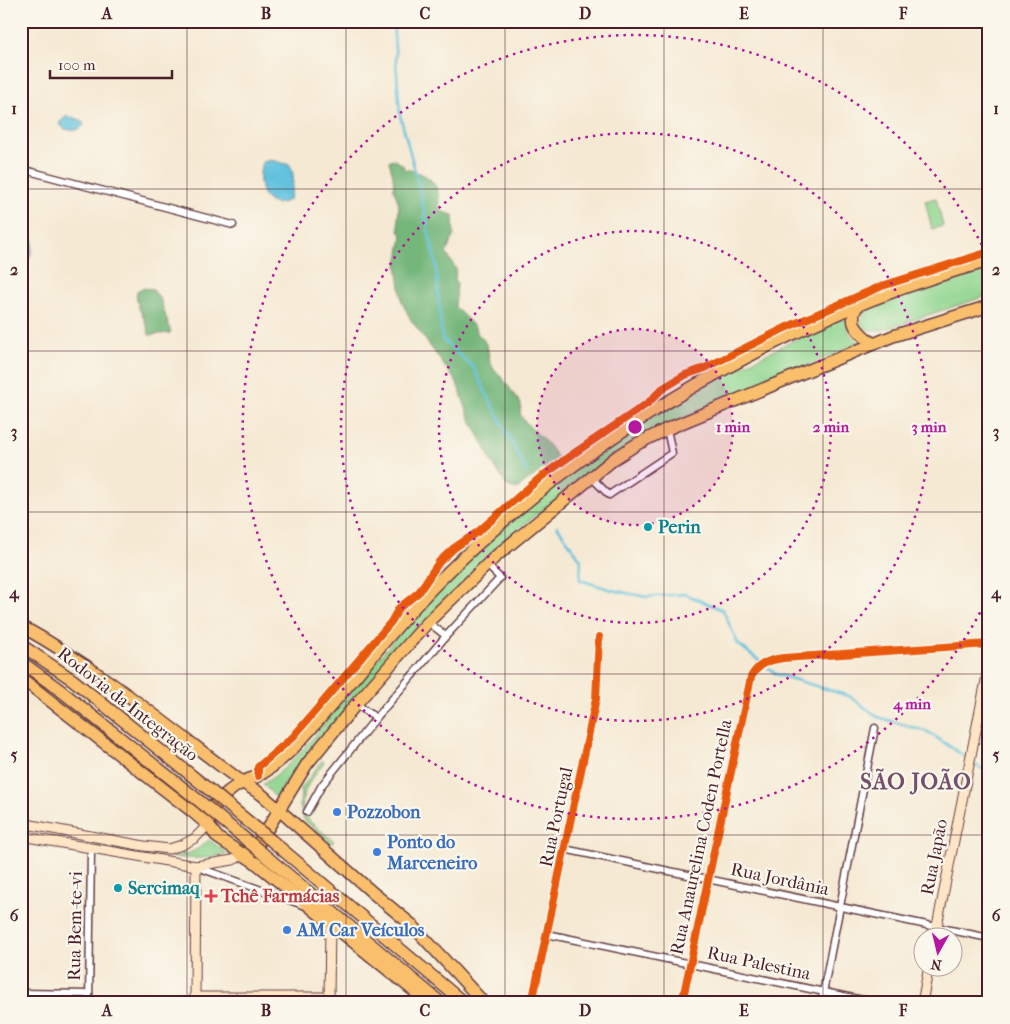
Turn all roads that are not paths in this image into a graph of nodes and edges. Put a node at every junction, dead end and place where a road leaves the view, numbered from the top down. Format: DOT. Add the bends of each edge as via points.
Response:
graph roads {
  1 [pos="21,169"];
  2 [pos="233,225"];
  3 [pos="989,261"];
  4 [pos="857,306"];
  5 [pos="989,306"];
  6 [pos="873,344"];
  7 [pos="667,429"];
  8 [pos="591,476"];
  9 [pos="487,564"];
  10 [pos="428,622"];
  11 [pos="21,626"];
  12 [pos="446,636"];
  13 [pos="599,637"];
  14 [pos="989,644"];
  15 [pos="21,645"];
  16 [pos="21,662"];
  17 [pos="989,665"];
  18 [pos="21,678"];
  19 [pos="356,704"];
  20 [pos="376,718"];
  21 [pos="875,728"];
  22 [pos="242,782"];
  23 [pos="278,810"];
  24 [pos="308,812"];
  25 [pos="21,823"];
  26 [pos="208,824"];
  27 [pos="21,836"];
  28 [pos="91,849"];
  29 [pos="564,849"];
  30 [pos="242,855"];
  31 [pos="196,866"];
  32 [pos="707,879"];
  33 [pos="311,907"];
  34 [pos="840,907"];
  35 [pos="330,921"];
  36 [pos="913,926"];
  37 [pos="937,926"];
  38 [pos="547,934"];
  39 [pos="962,935"];
  40 [pos="989,938"];
  41 [pos="690,964"];
  42 [pos="927,976"];
  43 [pos="824,992"];
  44 [pos="21,993"];
  45 [pos="89,994"];
  46 [pos="195,1000"];
  47 [pos="329,1000"];
  48 [pos="89,1003"];
  49 [pos="429,1003"];
  50 [pos="441,1003"];
  51 [pos="464,1003"];
  52 [pos="484,1003"];
  53 [pos="532,1003"];
  54 [pos="682,1003"];
  55 [pos="822,1003"];
  56 [pos="877,1003"];
  57 [pos="922,1003"];
  1 -- 2 [label="street"];
  3 -- 4 [label="highway"];
  4 -- 6 [label="highway" via="853,313 856,330"];
  4 -- 22 [label="highway" via="812,324 684,392 547,486 439,581 300,741 258,776"];
  5 -- 6 [label="highway"];
  6 -- 7 [label="highway"];
  7 -- 8 [label="highway" via="637,444"];
  7 -- 8 [label="street" via="672,453 610,495"];
  8 -- 9 [label="highway"];
  9 -- 10 [label="highway"];
  9 -- 12 [label="street" via="500,578"];
  10 -- 12 [label="street"];
  10 -- 19 [label="highway"];
  11 -- 22 [label="highway" via="121,689"];
  12 -- 20 [label="street"];
  13 -- 29 [label="street, Rua Portugal" via="596,699"];
  14 -- 32 [label="street, Rua Anaurelina Coden Portella" via="783,658 756,668 751,677"];
  15 -- 51 [label="highway, Rodovia da Integração, bridge" via="73,680 212,792"];
  16 -- 50 [label="highway, Rodovia da Integração, bridge" via="203,804"];
  17 -- 37 [label="street, Rua Japão"];
  18 -- 26 [label="highway"];
  19 -- 20 [label="street"];
  19 -- 23 [label="highway" via="307,764"];
  20 -- 24 [label="street" via="322,786"];
  21 -- 34 [label="street"];
  22 -- 23 [label="highway" via="262,794"];
  22 -- 26 [label="highway" via="218,801 210,813"];
  23 -- 30 [label="highway" via="260,841"];
  23 -- 52 [label="highway" via="412,925"];
  25 -- 26 [label="street" via="169,849 195,838"];
  26 -- 30 [label="highway" via="218,838"];
  27 -- 28 [label="street"];
  28 -- 31 [label="street"];
  28 -- 45 [label="street, Rua Bem-te-vi"];
  29 -- 32 [label="street, Rua Jordânia"];
  29 -- 38 [label="street, Rua Portugal"];
  30 -- 31 [label="street" via="233,860"];
  30 -- 33 [label="highway"];
  31 -- 33 [label="street"];
  31 -- 46 [label="street"];
  32 -- 34 [label="street, Rua Jordânia"];
  32 -- 41 [label="street, Rua Anaurelina Coden Portella"];
  33 -- 35 [label="highway"];
  34 -- 36 [label="street, Rua Jordânia"];
  34 -- 43 [label="street"];
  35 -- 47 [label="street"];
  35 -- 49 [label="highway"];
  38 -- 41 [label="street, Rua Palestina"];
  38 -- 53 [label="street, Rua Portugal"];
  39 -- 40 [label="street, Rua Jordânia"];
  41 -- 43 [label="street, Rua Palestina"];
  41 -- 54 [label="street, Rua Anaurelina Coden Portella"];
  42 -- 57 [label="street"];
  43 -- 55 [label="street"];
  43 -- 56 [label="street, Rua Palestina"];
  44 -- 45 [label="street"];
  45 -- 48 [label="street, Rua Bem-te-vi"];
  46 -- 47 [label="street"];
}
